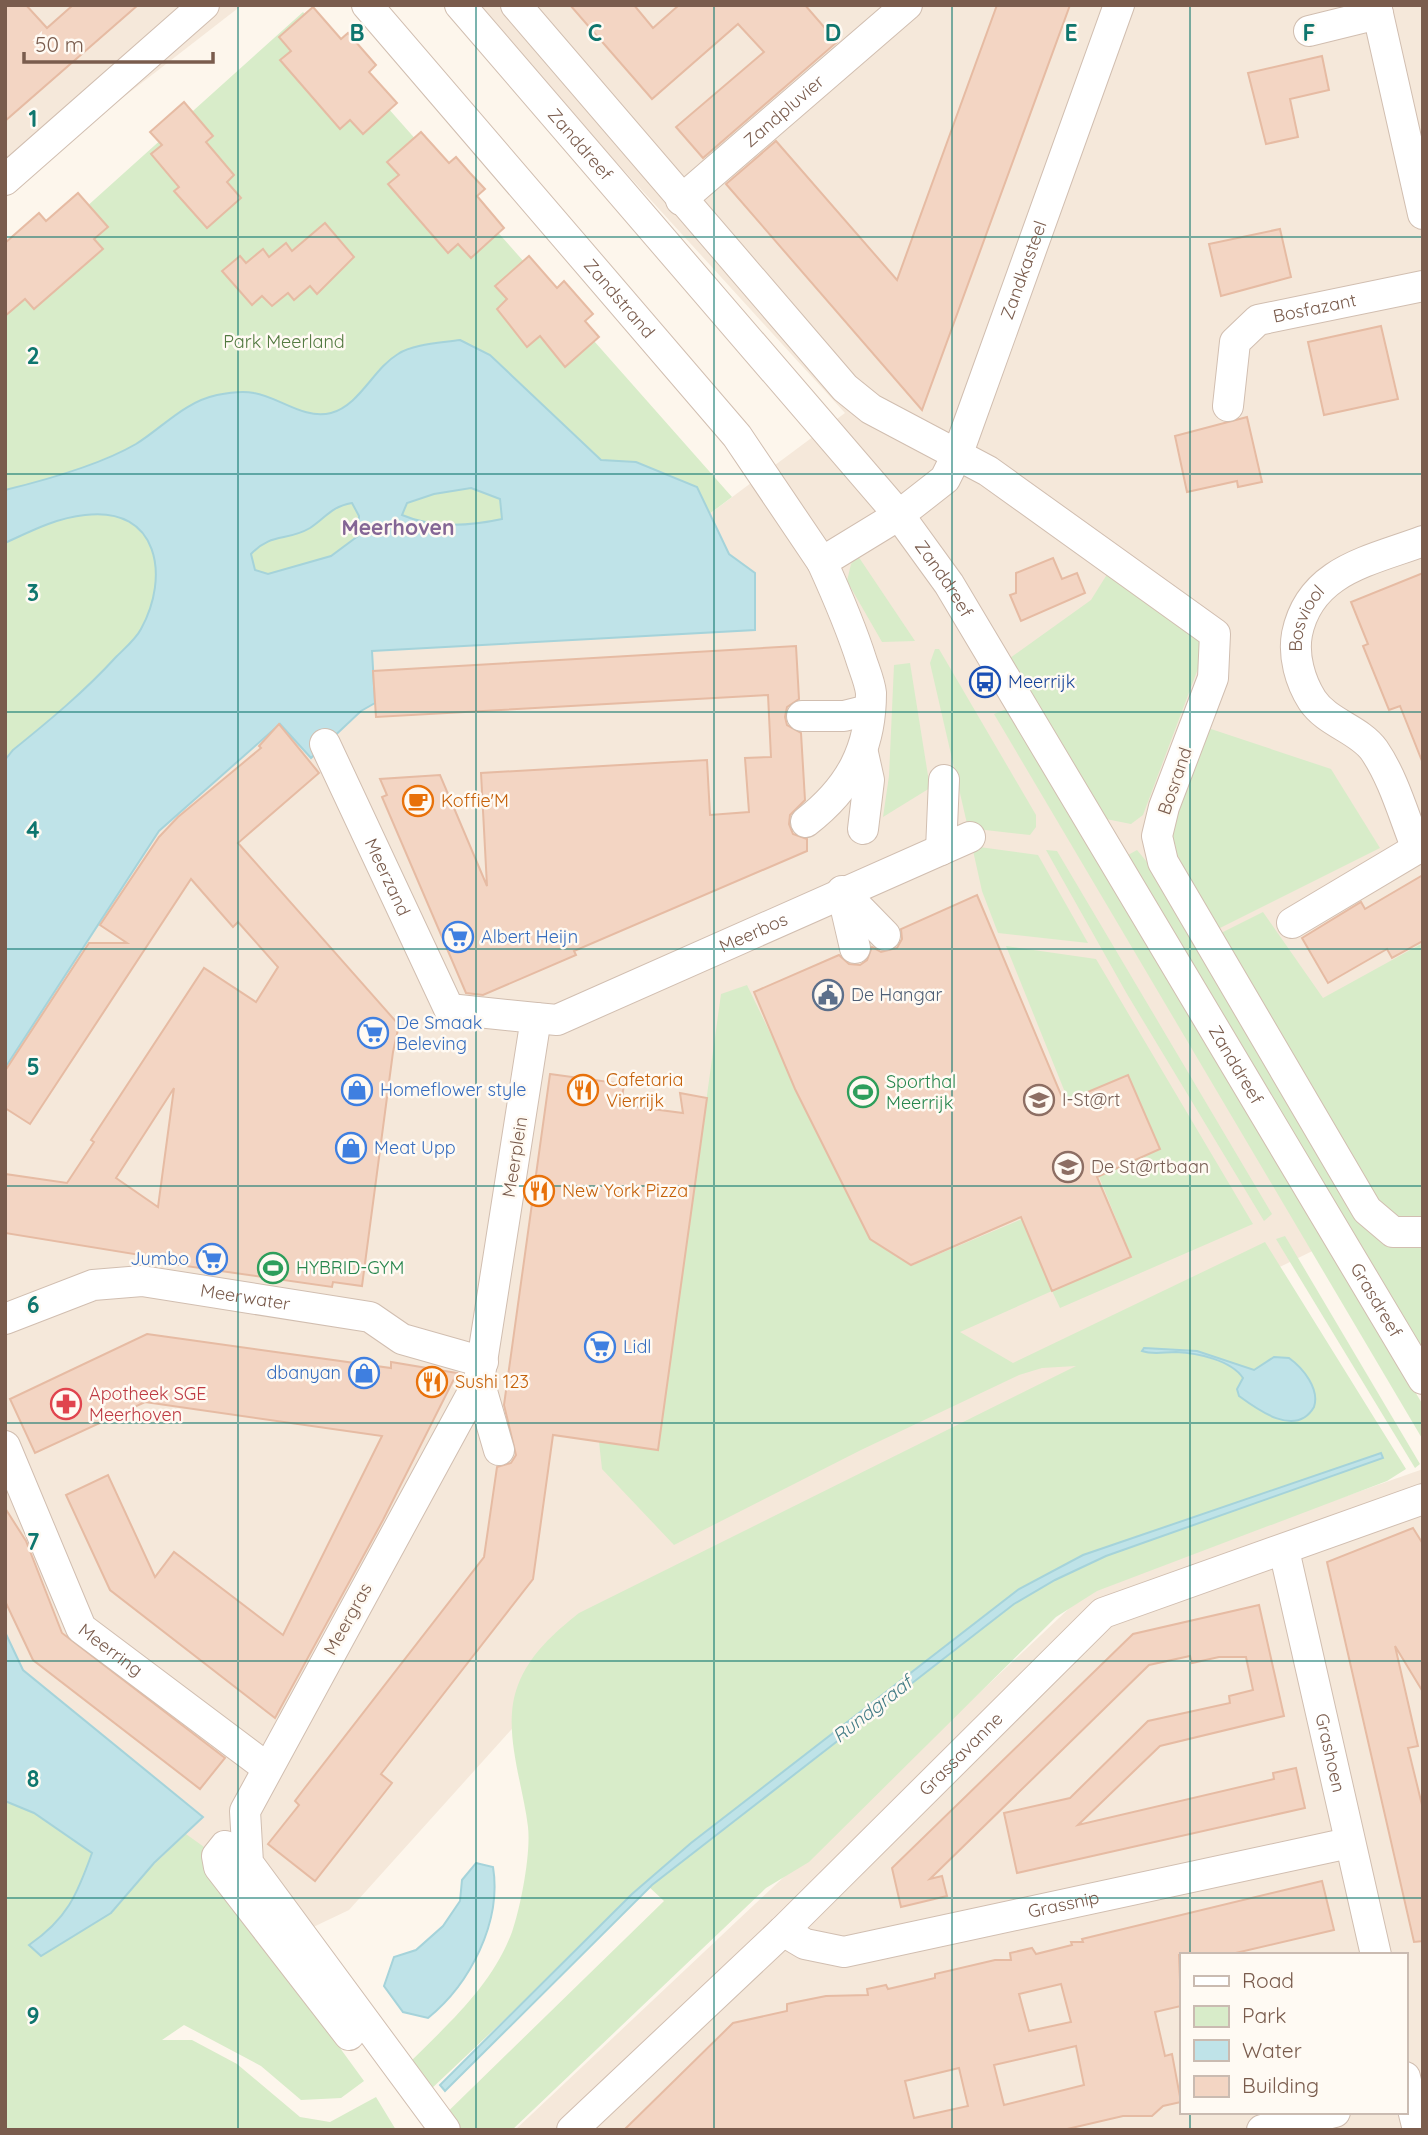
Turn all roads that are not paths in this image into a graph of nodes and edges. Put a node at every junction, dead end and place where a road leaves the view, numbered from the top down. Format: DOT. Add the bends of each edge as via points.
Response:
graph roads {
  1 [pos="204,5"];
  2 [pos="368,5"];
  3 [pos="460,5"];
  4 [pos="516,5"];
  5 [pos="1119,5"];
  6 [pos="1377,10"];
  7 [pos="889,11"];
  8 [pos="1309,31"];
  9 [pos="5,180"];
  10 [pos="681,201"];
  11 [pos="1423,214"];
  12 [pos="1423,286"];
  13 [pos="1228,406"];
  14 [pos="958,453"];
  15 [pos="899,515"];
  16 [pos="1423,541"];
  17 [pos="822,562"];
  18 [pos="869,710"];
  19 [pos="802,716"];
  20 [pos="325,744"];
  21 [pos="863,753"];
  22 [pos="944,780"];
  23 [pos="806,822"];
  24 [pos="863,829"];
  25 [pos="970,837"];
  26 [pos="1420,847"];
  27 [pos="941,850"];
  28 [pos="842,891"];
  29 [pos="1292,923"];
  30 [pos="885,935"];
  31 [pos="855,948"];
  32 [pos="536,1018"];
  33 [pos="1330,1221"];
  34 [pos="1393,1232"];
  35 [pos="1423,1232"];
  36 [pos="1350,1256"];
  37 [pos="5,1319"];
  38 [pos="481,1372"];
  39 [pos="1423,1379"];
  40 [pos="5,1446"];
  41 [pos="499,1450"];
  42 [pos="1421,1503"];
  43 [pos="1284,1550"];
  44 [pos="266,1767"];
  45 [pos="1349,1843"];
  46 [pos="237,1855"];
  47 [pos="783,1931"];
  48 [pos="1376,1953"];
  49 [pos="1407,2089"];
  50 [pos="1327,2114"];
  51 [pos="422,2130"];
  52 [pos="445,2130"];
  53 [pos="572,2130"];
  54 [pos="1262,2130"];
  55 [pos="1418,2130"];
  1 -- 9 [label="street"];
  2 -- 17 [label="street, Zandstrand" via="737,436"];
  3 -- 15 [label="street, Zanddreef"];
  4 -- 10 [label="street"];
  5 -- 14 [label="street, Zandkasteel"];
  6 -- 8 [label="street"];
  6 -- 11 [label="street"];
  7 -- 10 [label="street, Zandpluvier"];
  10 -- 14 [label="street" via="845,388 881,415"];
  12 -- 13 [label="street, Bosfazant" via="1258,320 1235,342"];
  14 -- 15 [label="street, Zandkasteel" via="945,479"];
  14 -- 34 [label="street, Bosrand" via="1215,634 1213,678 1157,836 1163,862 1367,1210"];
  15 -- 17 [label="street, Zandkasteel"];
  15 -- 33 [label="street, Zanddreef" via="956,595"];
  16 -- 26 [label="street, Bosviool" via="1338,574 1317,588 1300,620 1295,643 1298,668 1312,701 1373,748"];
  17 -- 18 [label="street" via="871,691"];
  18 -- 19 [label="street" via="844,716"];
  18 -- 21 [label="street"];
  20 -- 32 [label="street, Meerzand" via="449,1009"];
  21 -- 23 [label="street" via="826,807"];
  21 -- 24 [label="street" via="869,780"];
  22 -- 27 [label="street"];
  25 -- 27 [label="street, Meerbos"];
  26 -- 29 [label="street, Bosviool"];
  27 -- 28 [label="street, Meerbos"];
  28 -- 30 [label="street"];
  28 -- 31 [label="street"];
  28 -- 32 [label="street, Meerbos" via="557,1020"];
  32 -- 38 [label="street, Meerplein"];
  33 -- 36 [label="street, Grasdreef"];
  34 -- 35 [label="street"];
  34 -- 36 [label="street"];
  36 -- 39 [label="street, Grasdreef"];
  37 -- 38 [label="street, Meerwater" via="93,1285 142,1281 370,1317 402,1339"];
  38 -- 41 [label="street"];
  38 -- 44 [label="street, Meergras"];
  40 -- 44 [label="street, Meerring" via="81,1628"];
  42 -- 43 [label="street, Grassavanne"];
  43 -- 45 [label="street, Grashoen"];
  43 -- 47 [label="street, Grassavanne" via="1103,1613"];
  44 -- 46 [label="street, Meergras" via="244,1811"];
  45 -- 47 [label="street, Grassnip" via="844,1952 805,1944"];
  45 -- 48 [label="street, Grashoen"];
  46 -- 51 [label="street, Meergras" via="217,1856 219,1867"];
  46 -- 52 [label="street"];
  47 -- 53 [label="street, Grassavanne"];
  49 -- 55 [label="street"];
  50 -- 54 [label="street"];
}
